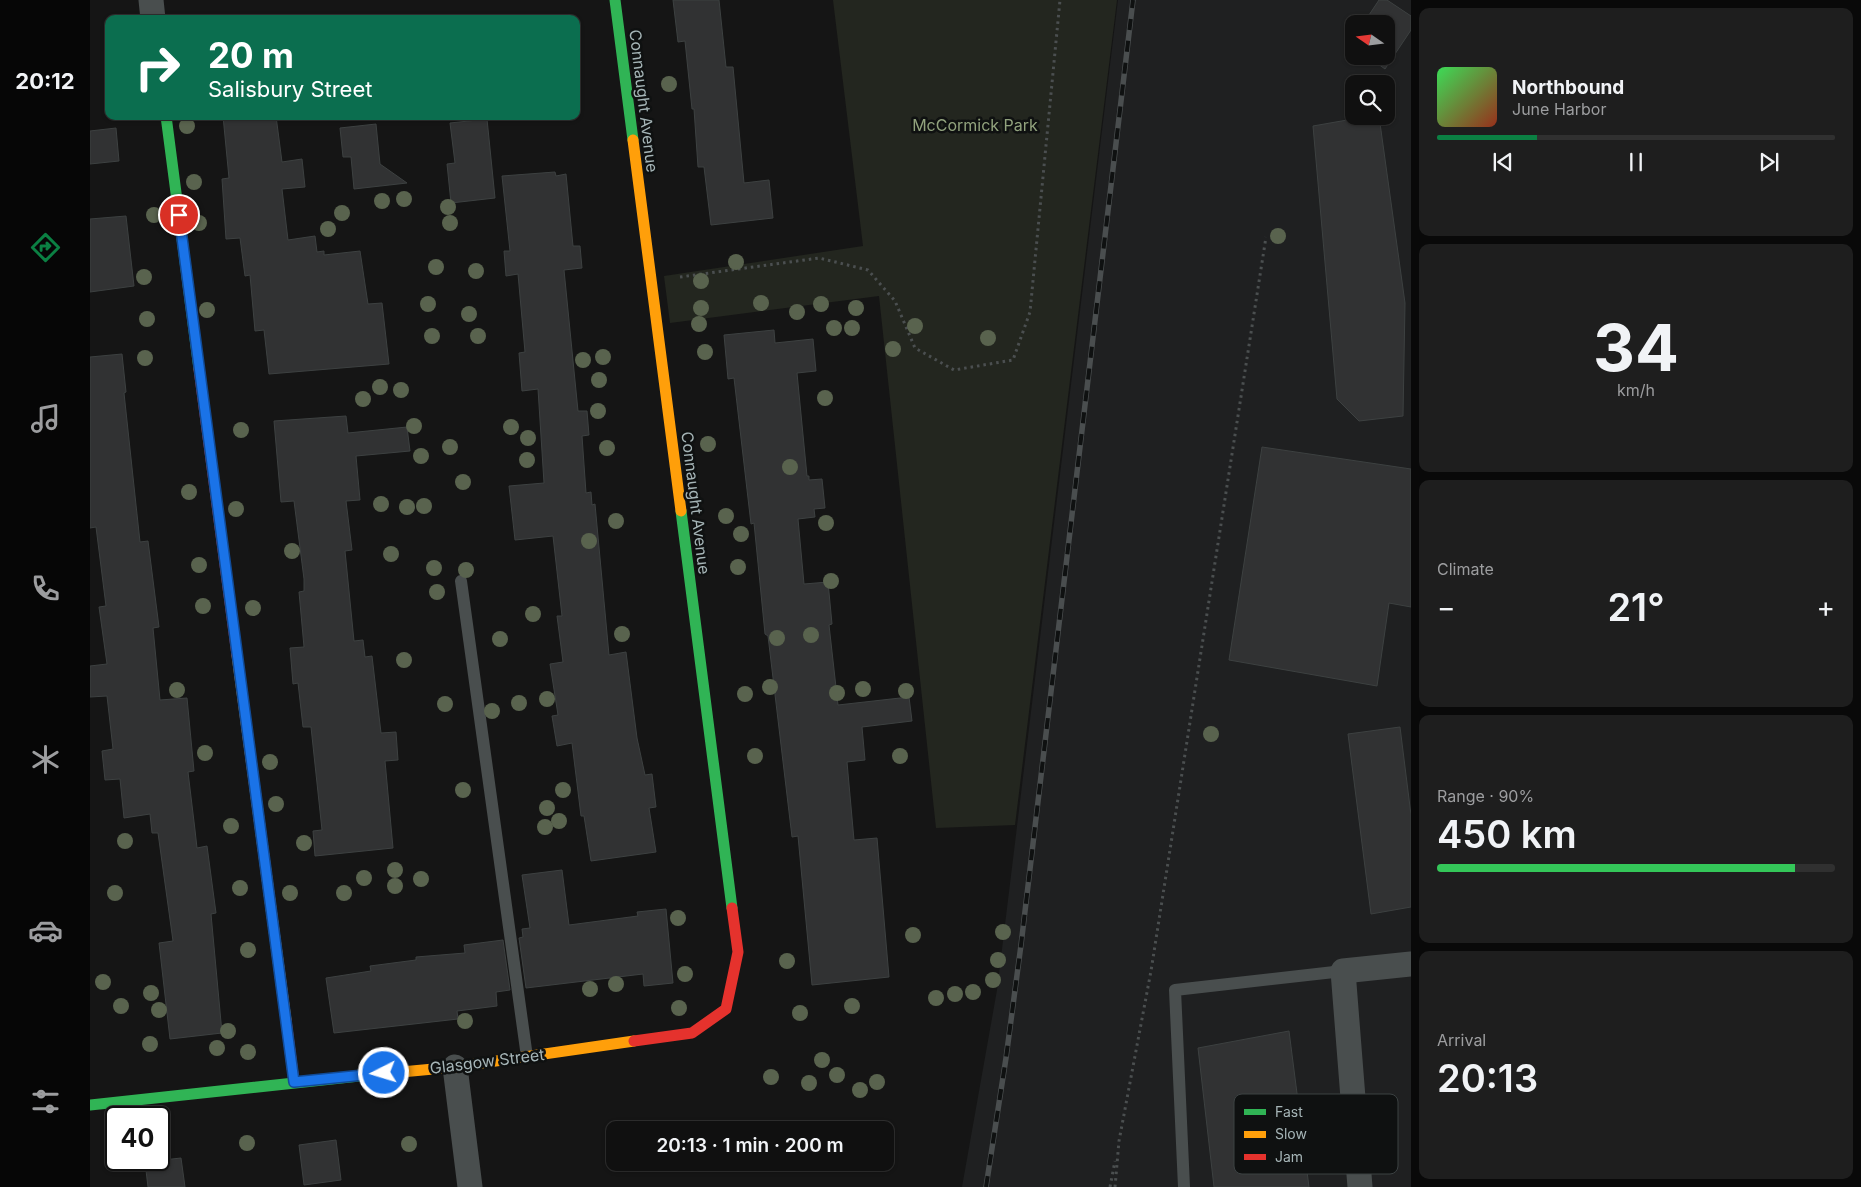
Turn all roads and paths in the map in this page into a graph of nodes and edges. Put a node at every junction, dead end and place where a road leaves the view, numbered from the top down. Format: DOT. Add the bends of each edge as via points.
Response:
graph roads {
  1 [pos="151,0"];
  2 [pos="615,0"];
  3 [pos="1060,0"];
  4 [pos="153,15"];
  5 [pos="167,120"];
  6 [pos="1266,238"];
  7 [pos="678,278"];
  8 [pos="461,581"];
  9 [pos="1411,964"];
  10 [pos="1343,971"];
  11 [pos="726,1009"];
  12 [pos="527,1056"];
  13 [pos="455,1066"];
  14 [pos="294,1082"];
  15 [pos="1353,1094"];
  16 [pos="90,1106"];
  17 [pos="1119,1141"];
  18 [pos="1359,1174"];
  19 [pos="470,1187"];
  20 [pos="1110,1187"];
  21 [pos="1115,1187"];
  22 [pos="1184,1187"];
  23 [pos="1360,1187"];
  1 -- 4 [label="street"];
  2 -- 11 [label="street, Connaught Avenue" via="738,952"];
  3 -- 7 [label="path" via="1030,312 1013,360 954,370 915,348 895,302 868,270 819,258"];
  5 -- 14 [label="street"];
  6 -- 17 [label="path" via="1151,970"];
  8 -- 12 [label="lane"];
  9 -- 10 [label="street"];
  10 -- 15 [label="street"];
  10 -- 22 [label="lane" via="1175,990"];
  11 -- 12 [label="street, Glasgow Street" via="692,1033"];
  12 -- 13 [label="street, Glasgow Street"];
  13 -- 14 [label="street, Glasgow Street"];
  13 -- 19 [label="street"];
  14 -- 16 [label="street, Glasgow Street"];
  17 -- 20 [label="path"];
  17 -- 21 [label="path"];
  18 -- 23 [label="street"];
}
